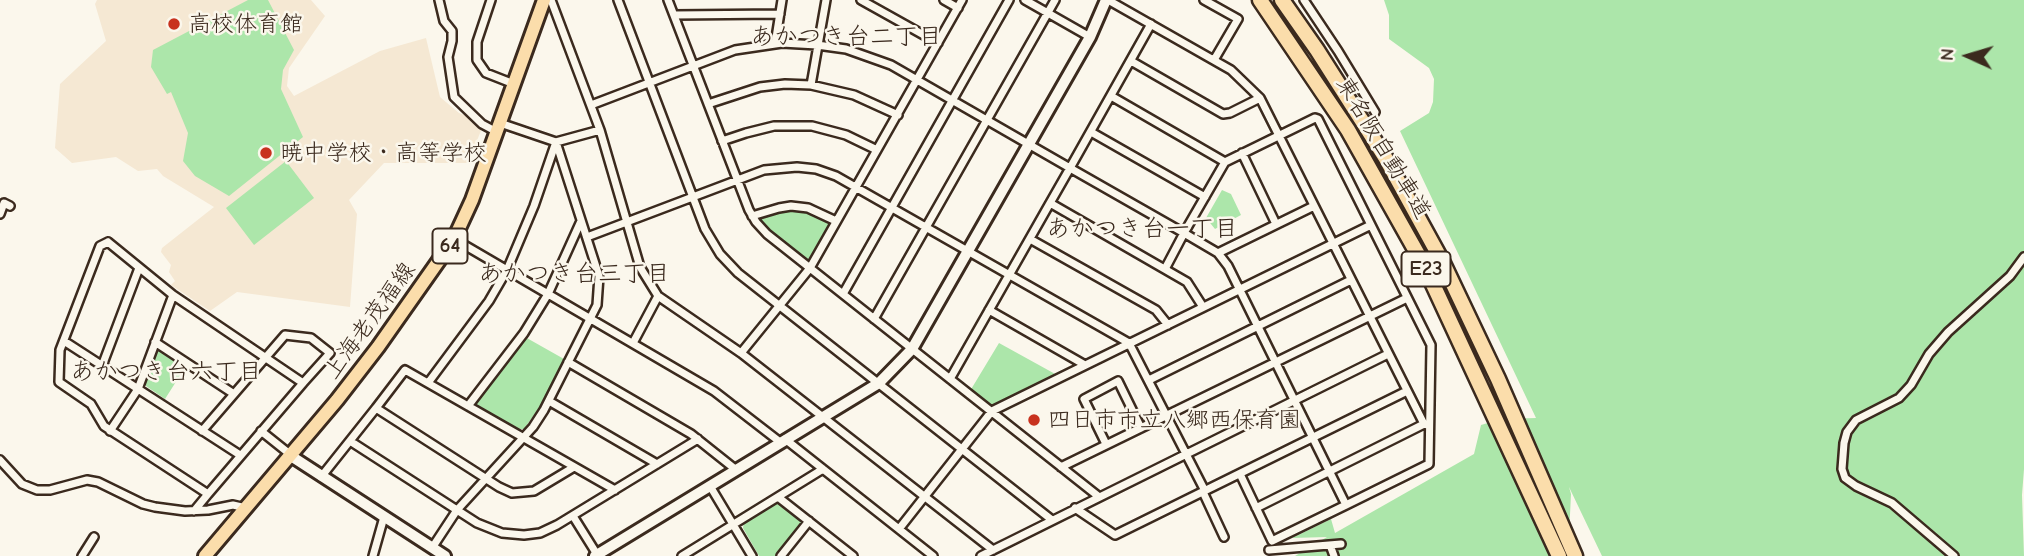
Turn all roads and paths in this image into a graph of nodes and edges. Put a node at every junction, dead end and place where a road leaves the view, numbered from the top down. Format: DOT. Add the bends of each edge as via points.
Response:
graph roads {
  1 [pos="439,0"];
  2 [pos="491,0"];
  3 [pos="544,0"];
  4 [pos="551,0"];
  5 [pos="618,0"];
  6 [pos="668,0"];
  7 [pos="782,0"];
  8 [pos="825,0"];
  9 [pos="860,0"];
  10 [pos="944,0"];
  11 [pos="1009,0"];
  12 [pos="1025,0"];
  13 [pos="1055,0"];
  14 [pos="1107,0"];
  15 [pos="1204,0"];
  16 [pos="1260,0"];
  17 [pos="1282,0"];
  18 [pos="1304,0"];
  19 [pos="960,4"];
  20 [pos="780,14"];
  21 [pos="1049,14"];
  22 [pos="674,15"];
  23 [pos="1151,24"];
  24 [pos="1090,37"];
  25 [pos="938,43"];
  26 [pos="775,44"];
  27 [pos="817,45"];
  28 [pos="1214,60"];
  29 [pos="1131,61"];
  30 [pos="693,65"];
  31 [pos="918,79"];
  32 [pos="649,82"];
  33 [pos="514,84"];
  34 [pos="811,85"];
  35 [pos="1111,96"];
  36 [pos="1260,98"];
  37 [pos="953,100"];
  38 [pos="708,104"];
  39 [pos="591,105"];
  40 [pos="1376,112"];
  41 [pos="898,115"];
  42 [pos="988,120"];
  43 [pos="498,127"];
  44 [pos="600,130"];
  45 [pos="1091,132"];
  46 [pos="1279,135"];
  47 [pos="722,141"];
  48 [pos="556,142"];
  49 [pos="1029,144"];
  50 [pos="877,150"];
  51 [pos="1242,153"];
  52 [pos="1225,162"];
  53 [pos="1070,167"];
  54 [pos="737,180"];
  55 [pos="857,186"];
  56 [pos="693,197"];
  57 [pos="1205,197"];
  58 [pos="1050,203"];
  59 [pos="10,206"];
  60 [pos="892,206"];
  61 [pos="1314,206"];
  62 [pos="0,214"];
  63 [pos="752,216"];
  64 [pos="582,220"];
  65 [pos="836,221"];
  66 [pos="627,222"];
  67 [pos="1276,224"];
  68 [pos="1371,225"];
  69 [pos="928,226"];
  70 [pos="1184,233"];
  71 [pos="587,237"];
  72 [pos="454,239"];
  73 [pos="1030,239"];
  74 [pos="1333,243"];
  75 [pos="969,250"];
  76 [pos="1218,253"];
  77 [pos="2024,257"];
  78 [pos="139,268"];
  79 [pos="810,268"];
  80 [pos="1165,269"];
  81 [pos="507,270"];
  82 [pos="1010,274"];
  83 [pos="1351,280"];
  84 [pos="1240,289"];
  85 [pos="843,293"];
  86 [pos="548,294"];
  87 [pos="173,295"];
  88 [pos="658,296"];
  89 [pos="1407,298"];
  90 [pos="780,305"];
  91 [pos="1203,307"];
  92 [pos="989,310"];
  93 [pos="1369,316"];
  94 [pos="591,318"];
  95 [pos="874,319"];
  96 [pos="1168,325"];
  97 [pos="1258,326"];
  98 [pos="64,341"];
  99 [pos="155,342"];
  100 [pos="634,343"];
  101 [pos="1129,343"];
  102 [pos="912,349"];
  103 [pos="741,353"];
  104 [pos="1388,354"];
  105 [pos="265,357"];
  106 [pos="568,362"];
  107 [pos="1276,362"];
  108 [pos="1084,365"];
  109 [pos="102,366"];
  110 [pos="950,379"];
  111 [pos="1149,380"];
  112 [pos="303,383"];
  113 [pos="428,383"];
  114 [pos="879,383"];
  115 [pos="138,388"];
  116 [pos="1407,391"];
  117 [pos="234,394"];
  118 [pos="1295,400"];
  119 [pos="549,401"];
  120 [pos="468,406"];
  121 [pos="376,408"];
  122 [pos="992,411"];
  123 [pos="1167,416"];
  124 [pos="823,417"];
  125 [pos="1426,425"];
  126 [pos="1141,428"];
  127 [pos="202,430"];
  128 [pos="110,431"];
  129 [pos="261,431"];
  130 [pos="1314,437"];
  131 [pos="523,438"];
  132 [pos="698,439"];
  133 [pos="350,441"];
  134 [pos="783,441"];
  135 [pos="1106,444"];
  136 [pos="962,449"];
  137 [pos="1185,453"];
  138 [pos="240,455"];
  139 [pos="291,456"];
  140 [pos="0,460"];
  141 [pos="657,464"];
  142 [pos="574,467"];
  143 [pos="1061,467"];
  144 [pos="736,469"];
  145 [pos="823,469"];
  146 [pos="1330,471"];
  147 [pos="1240,474"];
  148 [pos="321,477"];
  149 [pos="485,478"];
  150 [pos="710,486"];
  151 [pos="615,490"];
  152 [pos="1204,492"];
  153 [pos="208,494"];
  154 [pos="1548,494"];
  155 [pos="925,496"];
  156 [pos="1098,496"];
  157 [pos="778,497"];
  158 [pos="1346,505"];
  159 [pos="246,508"];
  160 [pos="1075,508"];
  161 [pos="1256,508"];
  162 [pos="194,510"];
  163 [pos="457,510"];
  164 [pos="573,516"];
  165 [pos="384,517"];
  166 [pos="1052,520"];
  167 [pos="809,521"];
  168 [pos="733,525"];
  169 [pos="899,529"];
  170 [pos="1285,535"];
  171 [pos="94,537"];
  172 [pos="1224,537"];
  173 [pos="1341,544"];
  174 [pos="1330,545"];
  175 [pos="696,547"];
  176 [pos="432,548"];
  177 [pos="993,550"];
  178 [pos="1269,550"];
  179 [pos="1288,551"];
  180 [pos="841,553"];
  181 [pos="79,555"];
  182 [pos="205,556"];
  183 [pos="373,556"];
  184 [pos="445,556"];
  185 [pos="597,556"];
  186 [pos="682,556"];
  187 [pos="701,556"];
  188 [pos="752,556"];
  189 [pos="781,556"];
  190 [pos="853,556"];
  191 [pos="933,556"];
  192 [pos="981,556"];
  193 [pos="1334,556"];
  194 [pos="1559,556"];
  195 [pos="1575,556"];
  196 [pos="1582,556"];
  197 [pos="1954,556"];
  1 -- 43 [label="street" via="444,21 452,31 448,57 454,97 482,124"];
  2 -- 33 [label="street" via="477,41 477,60 486,73"];
  3 -- 33 [label="main road, 上海老茂福線 / 64"];
  4 -- 39 [label="street"];
  5 -- 32 [label="street"];
  6 -- 22 [label="street"];
  7 -- 20 [label="street"];
  8 -- 27 [label="street"];
  9 -- 25 [label="street"];
  10 -- 19 [label="street"];
  11 -- 37 [label="street"];
  12 -- 21 [label="street"];
  13 -- 21 [label="street"];
  14 -- 23 [label="street"];
  14 -- 24 [label="street"];
  15 -- 28 [label="street" via="1238,19"];
  16 -- 194 [label="highway, 東名阪自動車道 / E23" via="1348,130 1425,267"];
  17 -- 154 [label="highway, 東名阪自動車道 / E23" via="1352,103 1413,207 1465,309"];
  18 -- 40 [label="street"];
  19 -- 25 [label="street"];
  20 -- 22 [label="street"];
  20 -- 26 [label="street"];
  21 -- 24 [label="street"];
  21 -- 42 [label="street"];
  22 -- 30 [label="street"];
  23 -- 28 [label="street"];
  23 -- 29 [label="street"];
  24 -- 49 [label="street"];
  25 -- 31 [label="street"];
  26 -- 27 [label="street"];
  26 -- 30 [label="street" via="735,50"];
  27 -- 31 [label="street" via="861,54"];
  27 -- 34 [label="street"];
  28 -- 36 [label="street"];
  29 -- 35 [label="street"];
  29 -- 36 [label="street" via="1223,114"];
  30 -- 32 [label="street"];
  30 -- 38 [label="street"];
  31 -- 37 [label="street"];
  31 -- 41 [label="street"];
  32 -- 39 [label="street"];
  32 -- 56 [label="street"];
  33 -- 43 [label="main road, 上海老茂福線 / 64"];
  34 -- 38 [label="street" via="760,87"];
  34 -- 41 [label="street" via="854,95"];
  35 -- 45 [label="street"];
  35 -- 52 [label="street"];
  36 -- 46 [label="street"];
  37 -- 42 [label="street"];
  37 -- 60 [label="street"];
  38 -- 47 [label="street"];
  39 -- 44 [label="street"];
  41 -- 50 [label="street"];
  42 -- 49 [label="street"];
  42 -- 69 [label="street"];
  43 -- 48 [label="street"];
  43 -- 72 [label="main road, 上海老茂福線 / 64"];
  44 -- 48 [label="street"];
  44 -- 66 [label="street"];
  45 -- 53 [label="street"];
  45 -- 57 [label="street"];
  46 -- 51 [label="street"];
  46 -- 61 [label="street"];
  46 -- 68 [label="street" via="1318,119"];
  47 -- 50 [label="street" via="766,128 812,126"];
  47 -- 54 [label="street"];
  48 -- 64 [label="street"];
  48 -- 81 [label="street"];
  49 -- 53 [label="street"];
  49 -- 75 [label="street"];
  50 -- 55 [label="street"];
  51 -- 52 [label="street"];
  51 -- 67 [label="street"];
  52 -- 57 [label="street"];
  53 -- 58 [label="street"];
  53 -- 70 [label="street"];
  54 -- 55 [label="street" via="764,170 797,167 827,172"];
  54 -- 56 [label="street"];
  54 -- 63 [label="street"];
  55 -- 60 [label="street"];
  55 -- 65 [label="street"];
  56 -- 66 [label="street"];
  56 -- 90 [label="street" via="720,254"];
  57 -- 70 [label="street"];
  58 -- 73 [label="street"];
  58 -- 80 [label="street"];
  59 -- 62 [label="street" via="4,203"];
  60 -- 69 [label="street"];
  60 -- 85 [label="street"];
  61 -- 67 [label="street"];
  61 -- 74 [label="street"];
  63 -- 65 [label="street" via="792,206"];
  63 -- 79 [label="street"];
  64 -- 71 [label="street"];
  64 -- 86 [label="street"];
  65 -- 79 [label="street"];
  66 -- 71 [label="street"];
  66 -- 88 [label="street" via="640,267"];
  67 -- 76 [label="street"];
  68 -- 74 [label="street"];
  68 -- 89 [label="street"];
  69 -- 75 [label="street"];
  69 -- 95 [label="street"];
  70 -- 76 [label="street"];
  70 -- 80 [label="street"];
  71 -- 94 [label="street" via="599,283"];
  72 -- 81 [label="street"];
  72 -- 139 [label="main road, 上海老茂福線 / 64" via="378,347"];
  73 -- 82 [label="street"];
  73 -- 96 [label="street" via="1156,310"];
  74 -- 83 [label="street"];
  74 -- 84 [label="street"];
  75 -- 82 [label="street"];
  75 -- 102 [label="street"];
  76 -- 84 [label="street"];
  77 -- 197 [label="street" via="1994,292 1948,332 1911,386 1899,398 1856,420 1844,443 1845,478 1892,503"];
  78 -- 87 [label="street"];
  78 -- 98 [label="street" via="108,242 100,246"];
  78 -- 109 [label="street"];
  79 -- 85 [label="street"];
  79 -- 90 [label="street"];
  80 -- 91 [label="street" via="1191,285"];
  81 -- 86 [label="street"];
  81 -- 113 [label="street"];
  82 -- 92 [label="street"];
  82 -- 101 [label="street"];
  83 -- 93 [label="street"];
  83 -- 97 [label="street"];
  84 -- 91 [label="street"];
  84 -- 97 [label="street"];
  85 -- 95 [label="street"];
  86 -- 94 [label="street"];
  86 -- 120 [label="street"];
  87 -- 99 [label="street"];
  87 -- 105 [label="street"];
  88 -- 100 [label="street"];
  88 -- 103 [label="street"];
  89 -- 93 [label="street"];
  89 -- 125 [label="street" via="1431,345"];
  90 -- 103 [label="street"];
  90 -- 114 [label="street"];
  91 -- 96 [label="street"];
  92 -- 108 [label="street"];
  92 -- 110 [label="street"];
  93 -- 104 [label="street"];
  93 -- 107 [label="street"];
  94 -- 100 [label="street"];
  94 -- 106 [label="street"];
  95 -- 102 [label="street"];
  96 -- 101 [label="street"];
  97 -- 107 [label="street"];
  97 -- 111 [label="street"];
  98 -- 109 [label="street"];
  98 -- 128 [label="street" via="59,382 88,401"];
  99 -- 115 [label="street"];
  99 -- 117 [label="street"];
  100 -- 134 [label="street"];
  101 -- 108 [label="street"];
  101 -- 111 [label="street"];
  102 -- 110 [label="street"];
  102 -- 114 [label="street"];
  103 -- 124 [label="street"];
  104 -- 116 [label="street"];
  104 -- 118 [label="street"];
  105 -- 112 [label="street"];
  105 -- 112 [label="street" via="285,335 311,338 330,353"];
  105 -- 117 [label="street"];
  106 -- 119 [label="street"];
  106 -- 132 [label="street"];
  107 -- 118 [label="street"];
  107 -- 123 [label="street"];
  108 -- 122 [label="street"];
  109 -- 115 [label="street"];
  110 -- 122 [label="street"];
  111 -- 123 [label="street"];
  112 -- 129 [label="street"];
  113 -- 120 [label="street"];
  113 -- 121 [label="street" via="405,370"];
  114 -- 124 [label="street"];
  114 -- 136 [label="street"];
  115 -- 127 [label="street"];
  115 -- 128 [label="street"];
  116 -- 125 [label="street"];
  116 -- 130 [label="street"];
  117 -- 127 [label="street"];
  118 -- 130 [label="street"];
  118 -- 137 [label="street"];
  119 -- 131 [label="street"];
  119 -- 141 [label="street"];
  120 -- 131 [label="street"];
  121 -- 133 [label="street"];
  121 -- 149 [label="street"];
  122 -- 136 [label="street"];
  122 -- 143 [label="street"];
  123 -- 126 [label="street"];
  123 -- 137 [label="street"];
  124 -- 134 [label="street"];
  124 -- 155 [label="street"];
  125 -- 146 [label="street"];
  125 -- 158 [label="street" via="1429,464"];
  126 -- 135 [label="street"];
  126 -- 135 [label="street" via="1118,381 1084,399"];
  127 -- 138 [label="street"];
  128 -- 153 [label="street"];
  129 -- 138 [label="street"];
  129 -- 139 [label="street"];
  130 -- 146 [label="street"];
  130 -- 147 [label="street"];
  131 -- 142 [label="street"];
  131 -- 149 [label="street"];
  132 -- 141 [label="street"];
  132 -- 144 [label="street"];
  133 -- 148 [label="street"];
  133 -- 163 [label="street"];
  134 -- 144 [label="street"];
  134 -- 145 [label="street"];
  135 -- 143 [label="street"];
  136 -- 155 [label="street"];
  136 -- 166 [label="street"];
  137 -- 152 [label="street"];
  137 -- 156 [label="street"];
  138 -- 153 [label="street"];
  139 -- 148 [label="street"];
  139 -- 159 [label="main road, 上海老茂福線 / 64"];
  140 -- 162 [label="street" via="32,489 45,491 94,480 143,504"];
  141 -- 151 [label="street"];
  142 -- 149 [label="street" via="522,494 506,491"];
  142 -- 151 [label="street"];
  143 -- 156 [label="street"];
  144 -- 150 [label="street"];
  145 -- 157 [label="street"];
  145 -- 169 [label="street"];
  146 -- 158 [label="street"];
  146 -- 161 [label="street"];
  147 -- 152 [label="street"];
  147 -- 161 [label="street"];
  148 -- 165 [label="street"];
  149 -- 163 [label="street"];
  150 -- 168 [label="street"];
  150 -- 185 [label="street"];
  151 -- 164 [label="street"];
  152 -- 160 [label="street" via="1115,536"];
  152 -- 172 [label="street"];
  153 -- 162 [label="street"];
  154 -- 195 [label="highway, 東名阪自動車道 / E23"];
  154 -- 196 [label="highway"];
  155 -- 169 [label="street"];
  155 -- 177 [label="street"];
  156 -- 160 [label="street"];
  157 -- 167 [label="street"];
  157 -- 168 [label="street"];
  158 -- 170 [label="street"];
  159 -- 162 [label="street"];
  159 -- 182 [label="main road, 上海老茂福線 / 64"];
  160 -- 166 [label="street"];
  161 -- 170 [label="street" via="1272,541"];
  163 -- 164 [label="street" via="489,529 524,536"];
  163 -- 176 [label="street"];
  164 -- 185 [label="street"];
  165 -- 176 [label="street"];
  165 -- 183 [label="street"];
  166 -- 177 [label="street"];
  167 -- 180 [label="street"];
  167 -- 189 [label="street"];
  168 -- 175 [label="street"];
  168 -- 188 [label="street"];
  169 -- 191 [label="street"];
  170 -- 179 [label="street"];
  171 -- 181 [label="street"];
  173 -- 174 [label="street"];
  174 -- 179 [label="street"];
  174 -- 193 [label="street"];
  175 -- 186 [label="street"];
  175 -- 187 [label="street"];
  176 -- 184 [label="street"];
  177 -- 192 [label="street"];
  178 -- 179 [label="street"];
  180 -- 190 [label="street"];
}
